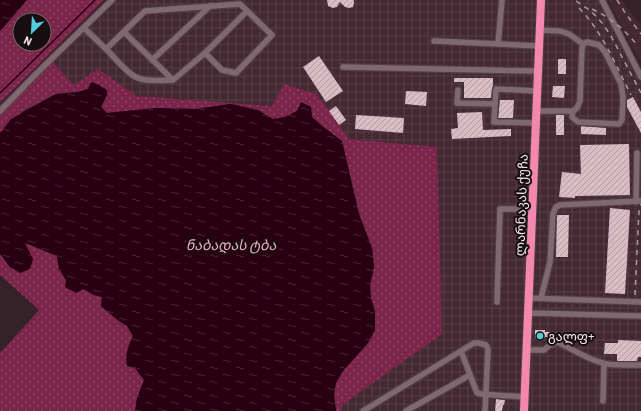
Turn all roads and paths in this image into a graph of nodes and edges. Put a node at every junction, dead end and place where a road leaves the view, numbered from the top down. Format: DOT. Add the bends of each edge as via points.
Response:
graph roads {
  1 [pos="112,0"];
  2 [pos="502,0"];
  3 [pos="541,0"];
  4 [pos="602,0"];
  5 [pos="210,6"];
  6 [pos="247,11"];
  7 [pos="84,28"];
  8 [pos="540,30"];
  9 [pos="124,32"];
  10 [pos="434,41"];
  11 [pos="498,44"];
  12 [pos="583,44"];
  13 [pos="539,46"];
  14 [pos="106,49"];
  15 [pos="205,53"];
  16 [pos="152,60"];
  17 [pos="342,68"];
  18 [pos="538,71"];
  19 [pos="641,77"];
  20 [pos="173,80"];
  21 [pos="458,90"];
  22 [pos="538,91"];
  23 [pos="495,104"];
  24 [pos="0,111"];
  25 [pos="537,111"];
  26 [pos="573,111"];
  27 [pos="536,123"];
  28 [pos="636,153"];
  29 [pos="638,202"];
  30 [pos="533,209"];
  31 [pos="530,298"];
  32 [pos="541,298"];
  33 [pos="497,302"];
  34 [pos="641,302"];
  35 [pos="529,313"];
  36 [pos="641,316"];
  37 [pos="527,350"];
  38 [pos="461,352"];
  39 [pos="604,364"];
  40 [pos="641,365"];
  41 [pos="470,375"];
  42 [pos="486,395"];
  43 [pos="525,397"];
  44 [pos="603,401"];
  45 [pos="363,411"];
  46 [pos="406,411"];
  47 [pos="485,411"];
  48 [pos="524,411"];
  1 -- 7 [label="street"];
  2 -- 11 [label="street"];
  3 -- 8 [label="highway, ლარნაკას ქუჩა"];
  4 -- 19 [label="street"];
  5 -- 6 [label="street" via="240,4"];
  5 -- 9 [label="street" via="145,11"];
  5 -- 16 [label="street"];
  6 -- 15 [label="street"];
  6 -- 15 [label="street" via="272,35 236,72 222,70"];
  7 -- 14 [label="street"];
  7 -- 24 [label="street"];
  8 -- 12 [label="street" via="560,30"];
  8 -- 13 [label="highway, ლარნაკას ქუჩა"];
  9 -- 14 [label="street"];
  9 -- 16 [label="street"];
  10 -- 11 [label="street"];
  11 -- 13 [label="street"];
  12 -- 26 [label="street" via="580,101"];
  12 -- 26 [label="street" via="587,42 599,45 605,52 620,84 623,97 622,120 619,124 578,122 572,117"];
  13 -- 18 [label="highway, ლარნაკას ქუჩა"];
  14 -- 20 [label="street" via="131,74 150,80"];
  15 -- 20 [label="street"];
  16 -- 20 [label="street"];
  17 -- 18 [label="street"];
  18 -- 22 [label="highway, ლარნაკას ქუჩა"];
  21 -- 23 [label="street" via="457,103"];
  22 -- 23 [label="street" via="496,89"];
  22 -- 25 [label="highway, ლარნაკას ქუჩა"];
  23 -- 27 [label="street" via="494,122"];
  25 -- 26 [label="street"];
  25 -- 27 [label="highway, ლარნაკას ქუჩა"];
  27 -- 30 [label="highway, ლარნაკას ქუჩა"];
  28 -- 29 [label="street"];
  29 -- 32 [label="street" via="556,207 553,214 550,262"];
  30 -- 31 [label="highway, ლარნაკას ქუჩა"];
  30 -- 33 [label="street" via="500,209"];
  31 -- 32 [label="street"];
  31 -- 35 [label="highway, ლარნაკას ქუჩა"];
  32 -- 34 [label="street"];
  35 -- 36 [label="street"];
  35 -- 37 [label="highway, ლარნაკას ქუჩა"];
  37 -- 39 [label="street" via="544,350 557,342 584,357"];
  37 -- 43 [label="highway, ლარნაკას ქუჩა"];
  38 -- 41 [label="street"];
  38 -- 42 [label="street" via="474,344 486,345"];
  38 -- 45 [label="street"];
  39 -- 40 [label="street"];
  39 -- 44 [label="street"];
  41 -- 42 [label="street" via="477,393"];
  41 -- 46 [label="street"];
  42 -- 43 [label="street"];
  42 -- 47 [label="street"];
  43 -- 48 [label="highway, ლარნაკას ქუჩა"];
}
